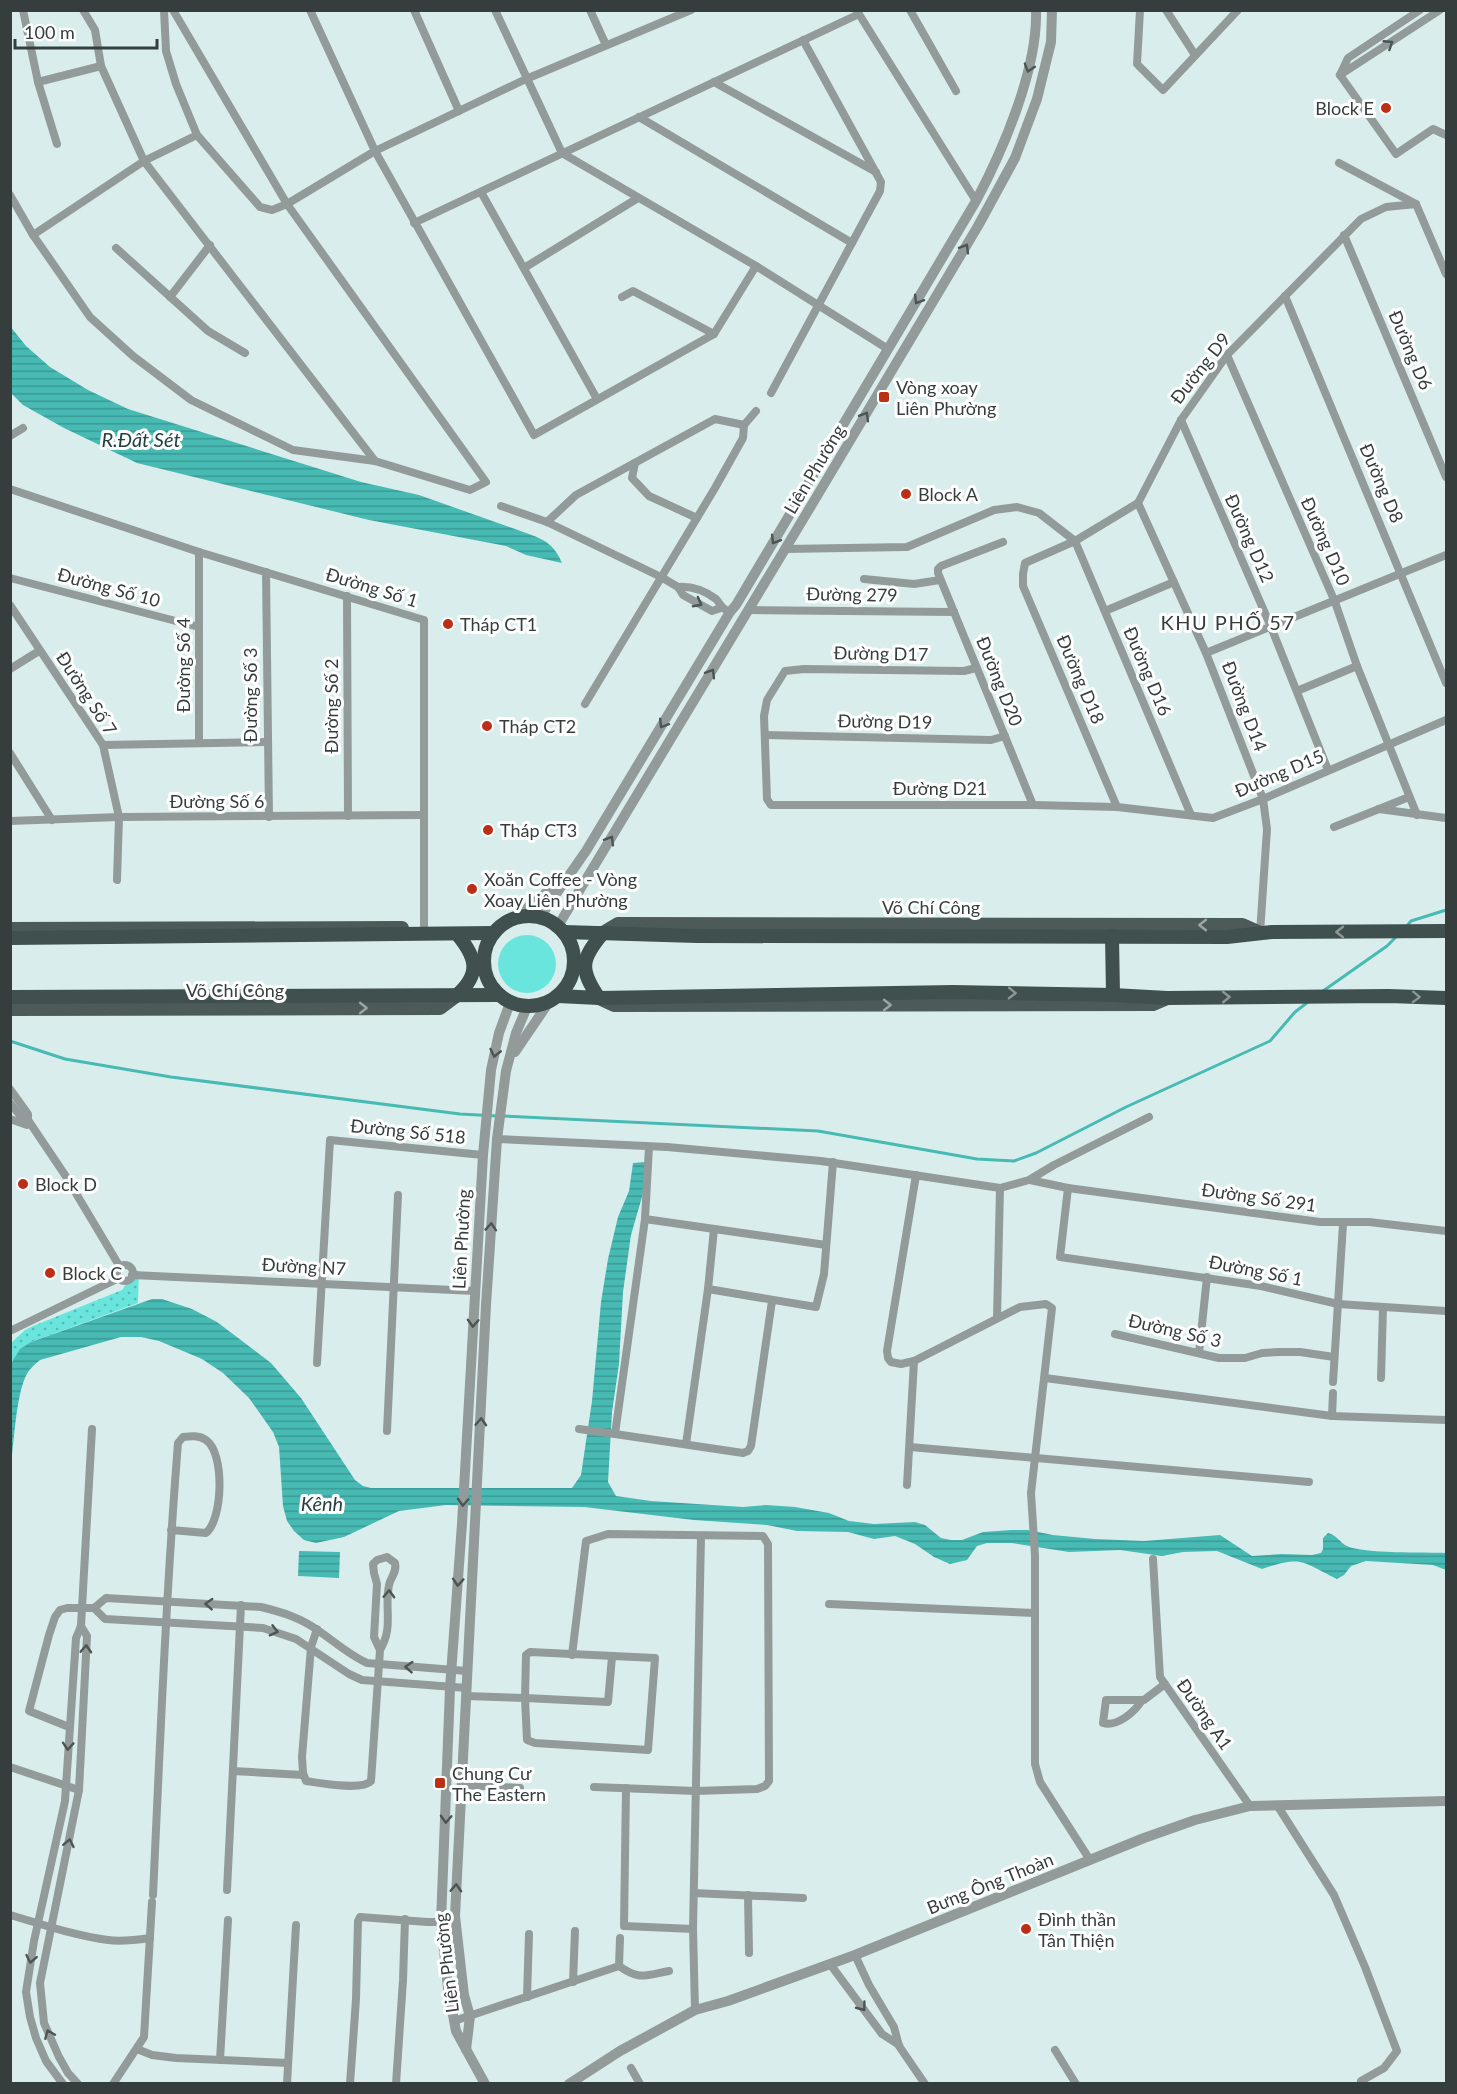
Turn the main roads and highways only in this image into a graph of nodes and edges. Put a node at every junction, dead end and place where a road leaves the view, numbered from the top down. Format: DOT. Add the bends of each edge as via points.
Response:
graph roads {
  1 [pos="10,929"];
  2 [pos="565,930"];
  3 [pos="1446,931"];
  4 [pos="261,932"];
  5 [pos="487,933"];
  6 [pos="603,933"];
  7 [pos="1260,933"];
  8 [pos="458,934"];
  9 [pos="1112,936"];
  10 [pos="10,938"];
  11 [pos="1113,995"];
  12 [pos="456,996"];
  13 [pos="10,997"];
  14 [pos="497,998"];
  15 [pos="560,998"];
  16 [pos="599,998"];
  17 [pos="1167,998"];
  18 [pos="1446,998"];
  19 [pos="10,1009"];
  1 -- 4 [label="main road"];
  2 -- 5 [label="highway" via="540,917 526,915"];
  2 -- 6 [label="highway, Võ Chí Công"];
  2 -- 15 [label="highway" via="574,958 573,972"];
  3 -- 7 [label="highway, Võ Chí Công, one-way"];
  4 -- 8 [label="highway"];
  4 -- 10 [label="highway"];
  5 -- 8 [label="highway"];
  5 -- 14 [label="highway" via="478,948 478,982"];
  7 -- 6 [label="main road, Võ Chí Công, one-way" via="1242,925 618,924"];
  6 -- 9 [label="highway, Võ Chí Công"];
  6 -- 16 [label="highway" via="589,949 585,966 587,981"];
  7 -- 9 [label="highway, Võ Chí Công" via="1227,937"];
  8 -- 12 [label="highway" via="469,948 474,966 467,986"];
  9 -- 11 [label="highway"];
  16 -- 11 [label="highway, one-way" via="953,992"];
  11 -- 17 [label="highway"];
  12 -- 13 [label="highway, Võ Chí Công"];
  12 -- 14 [label="highway, Võ Chí Công"];
  19 -- 12 [label="main road, Võ Chí Công, one-way" via="440,1008"];
  14 -- 15 [label="highway" via="527,1007"];
  15 -- 16 [label="highway"];
  16 -- 17 [label="main road, one-way" via="614,1005 1154,1004"];
  17 -- 18 [label="highway, one-way"];
}
